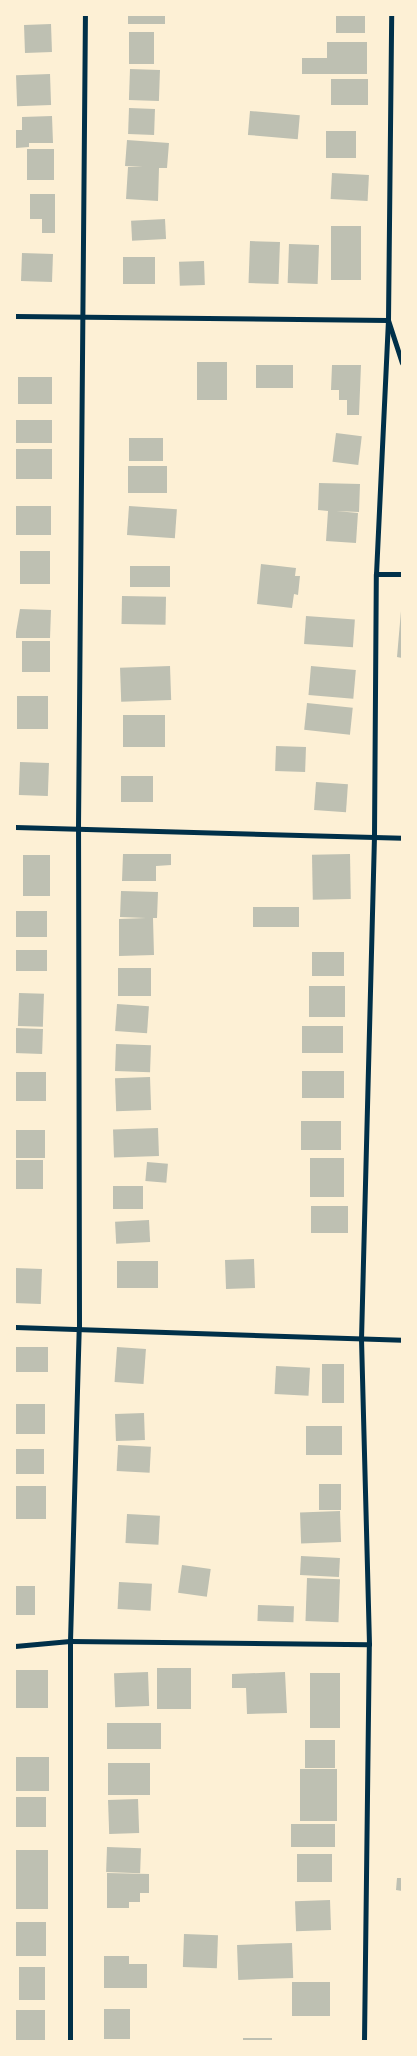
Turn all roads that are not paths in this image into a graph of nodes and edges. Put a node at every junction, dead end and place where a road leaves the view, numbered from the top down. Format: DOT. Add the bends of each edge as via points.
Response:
graph roads {
  1 [pos="85,15"];
  2 [pos="391,15"];
  3 [pos="15,316"];
  4 [pos="83,316"];
  5 [pos="388,320"];
  6 [pos="402,363"];
  7 [pos="376,574"];
  8 [pos="402,574"];
  9 [pos="15,827"];
  10 [pos="78,827"];
  11 [pos="374,836"];
  12 [pos="402,838"];
  13 [pos="15,1327"];
  14 [pos="79,1327"];
  15 [pos="361,1339"];
  16 [pos="402,1340"];
  17 [pos="70,1640"];
  18 [pos="369,1644"];
  19 [pos="15,1646"];
  20 [pos="70,2041"];
  21 [pos="364,2041"];
  1 -- 4 [label="street"];
  2 -- 5 [label="street"];
  3 -- 4 [label="street"];
  4 -- 5 [label="street"];
  4 -- 10 [label="street"];
  5 -- 6 [label="street"];
  5 -- 7 [label="street"];
  7 -- 8 [label="street"];
  7 -- 11 [label="street"];
  9 -- 10 [label="street"];
  10 -- 11 [label="street"];
  10 -- 14 [label="street"];
  11 -- 12 [label="street"];
  11 -- 15 [label="street"];
  13 -- 14 [label="street"];
  14 -- 15 [label="street"];
  14 -- 17 [label="street"];
  15 -- 16 [label="street"];
  15 -- 18 [label="street"];
  17 -- 18 [label="street"];
  17 -- 19 [label="street"];
  17 -- 20 [label="street"];
  18 -- 21 [label="street"];
}
